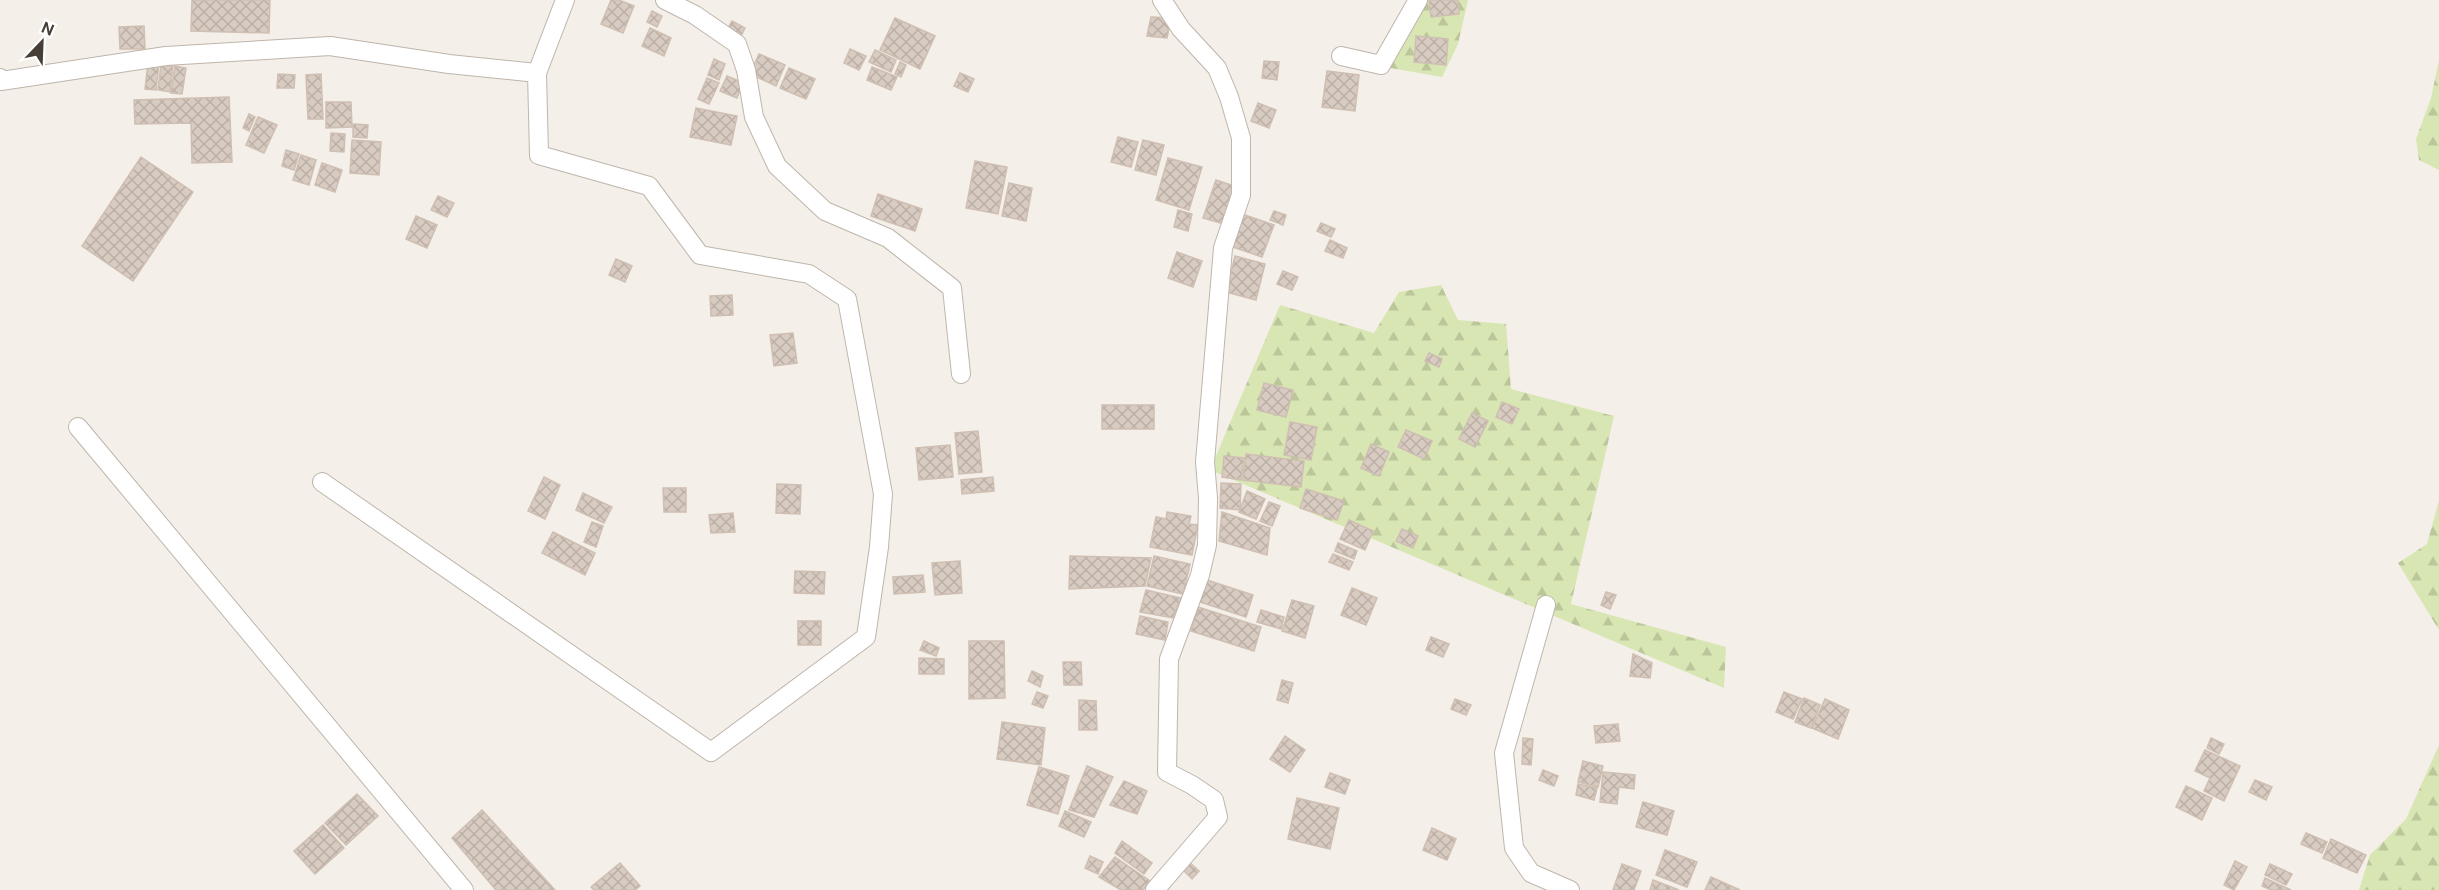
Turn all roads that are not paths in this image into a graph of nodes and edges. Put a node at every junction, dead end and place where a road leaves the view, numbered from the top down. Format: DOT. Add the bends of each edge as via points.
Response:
graph roads {
  1 [pos="565,0"];
  2 [pos="665,0"];
  3 [pos="1162,0"];
  4 [pos="1418,0"];
  5 [pos="1341,56"];
  6 [pos="537,73"];
  7 [pos="0,78"];
  8 [pos="961,374"];
  9 [pos="78,428"];
  10 [pos="322,482"];
  11 [pos="1546,605"];
  12 [pos="464,890"];
  13 [pos="1155,890"];
  14 [pos="1570,890"];
  1 -- 6 [label="street"];
  2 -- 8 [label="street" via="696,15 737,44 754,117 777,166 825,211 888,238 952,288"];
  3 -- 13 [label="street" via="1181,29 1217,68 1229,97 1240,138 1241,195 1223,248 1204,462 1207,545 1169,659 1167,772 1214,800 1218,817"];
  4 -- 5 [label="street" via="1381,65"];
  6 -- 7 [label="street" via="330,46 166,56 1,81"];
  6 -- 10 [label="street" via="539,155 649,186 699,255 809,274 847,299 883,494 866,637 711,752"];
  9 -- 12 [label="street"];
  11 -- 14 [label="street" via="1504,753 1514,848 1531,873"];
}
